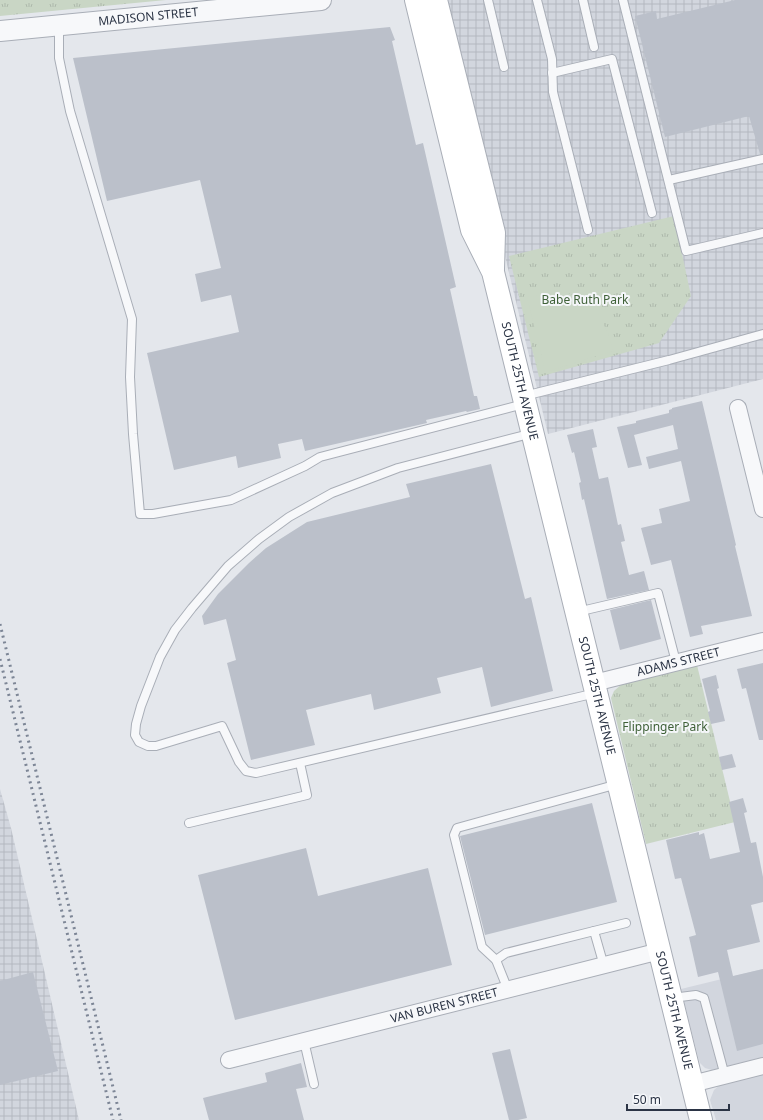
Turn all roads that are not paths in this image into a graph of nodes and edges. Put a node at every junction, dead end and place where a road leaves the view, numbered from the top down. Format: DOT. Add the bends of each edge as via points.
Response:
graph roads {
  1 [pos="321,0"];
  2 [pos="416,0"];
  3 [pos="436,0"];
  4 [pos="488,0"];
  5 [pos="537,0"];
  6 [pos="583,0"];
  7 [pos="623,0"];
  8 [pos="59,26"];
  9 [pos="0,32"];
  10 [pos="594,48"];
  11 [pos="504,67"];
  12 [pos="552,73"];
  13 [pos="763,159"];
  14 [pos="669,180"];
  15 [pos="652,213"];
  16 [pos="588,230"];
  17 [pos="763,233"];
  18 [pos="493,272"];
  19 [pos="763,334"];
  20 [pos="524,400"];
  21 [pos="738,408"];
  22 [pos="533,433"];
  23 [pos="763,510"];
  24 [pos="577,612"];
  25 [pos="763,641"];
  26 [pos="676,662"];
  27 [pos="595,688"];
  28 [pos="300,763"];
  29 [pos="619,784"];
  30 [pos="189,823"];
  31 [pos="626,923"];
  32 [pos="594,931"];
  33 [pos="660,951"];
  34 [pos="496,960"];
  35 [pos="604,966"];
  36 [pos="508,990"];
  37 [pos="672,998"];
  38 [pos="304,1041"];
  39 [pos="229,1060"];
  40 [pos="763,1066"];
  41 [pos="726,1076"];
  42 [pos="314,1084"];
  43 [pos="692,1084"];
  44 [pos="701,1120"];
  1 -- 8 [label="street, MADISON STREET"];
  2 -- 18 [label="main road, SOUTH 25TH AVENUE" via="472,230"];
  3 -- 18 [label="main road, SOUTH 25TH AVENUE" via="494,233"];
  4 -- 11 [label="lane"];
  5 -- 12 [label="lane" via="552,59"];
  6 -- 10 [label="lane"];
  7 -- 14 [label="lane"];
  8 -- 9 [label="street, MADISON STREET"];
  8 -- 20 [label="lane" via="59,58 70,111 132,319 130,377 140,514 231,500 306,466 320,457"];
  12 -- 15 [label="lane" via="612,59"];
  12 -- 16 [label="lane" via="553,92"];
  13 -- 14 [label="lane"];
  14 -- 17 [label="lane" via="686,251"];
  18 -- 20 [label="main road, SOUTH 25TH AVENUE"];
  19 -- 20 [label="lane"];
  20 -- 22 [label="main road, SOUTH 25TH AVENUE"];
  21 -- 23 [label="street"];
  22 -- 24 [label="main road, SOUTH 25TH AVENUE"];
  22 -- 28 [label="lane" via="398,468 332,493 290,517 259,539 228,566 174,630 160,657 141,706 135,735 139,742 156,746 222,726 246,771 256,773"];
  24 -- 26 [label="lane" via="658,594"];
  24 -- 27 [label="main road, SOUTH 25TH AVENUE"];
  25 -- 26 [label="street, ADAMS STREET"];
  26 -- 27 [label="street, ADAMS STREET"];
  27 -- 28 [label="lane"];
  27 -- 29 [label="main road, SOUTH 25TH AVENUE"];
  28 -- 30 [label="lane" via="307,795"];
  29 -- 33 [label="main road, SOUTH 25TH AVENUE"];
  29 -- 34 [label="lane" via="457,828 454,834 482,947"];
  31 -- 32 [label="lane"];
  32 -- 34 [label="lane" via="506,953"];
  32 -- 35 [label="lane"];
  33 -- 35 [label="street, VAN BUREN STREET"];
  33 -- 37 [label="main road, SOUTH 25TH AVENUE"];
  34 -- 36 [label="lane"];
  35 -- 36 [label="street, VAN BUREN STREET"];
  36 -- 38 [label="street, VAN BUREN STREET"];
  37 -- 41 [label="lane" via="696,995 704,998"];
  37 -- 43 [label="main road, SOUTH 25TH AVENUE"];
  38 -- 39 [label="street, VAN BUREN STREET"];
  38 -- 42 [label="lane"];
  40 -- 41 [label="street"];
  41 -- 43 [label="street"];
  43 -- 44 [label="main road, SOUTH 25TH AVENUE"];
}
